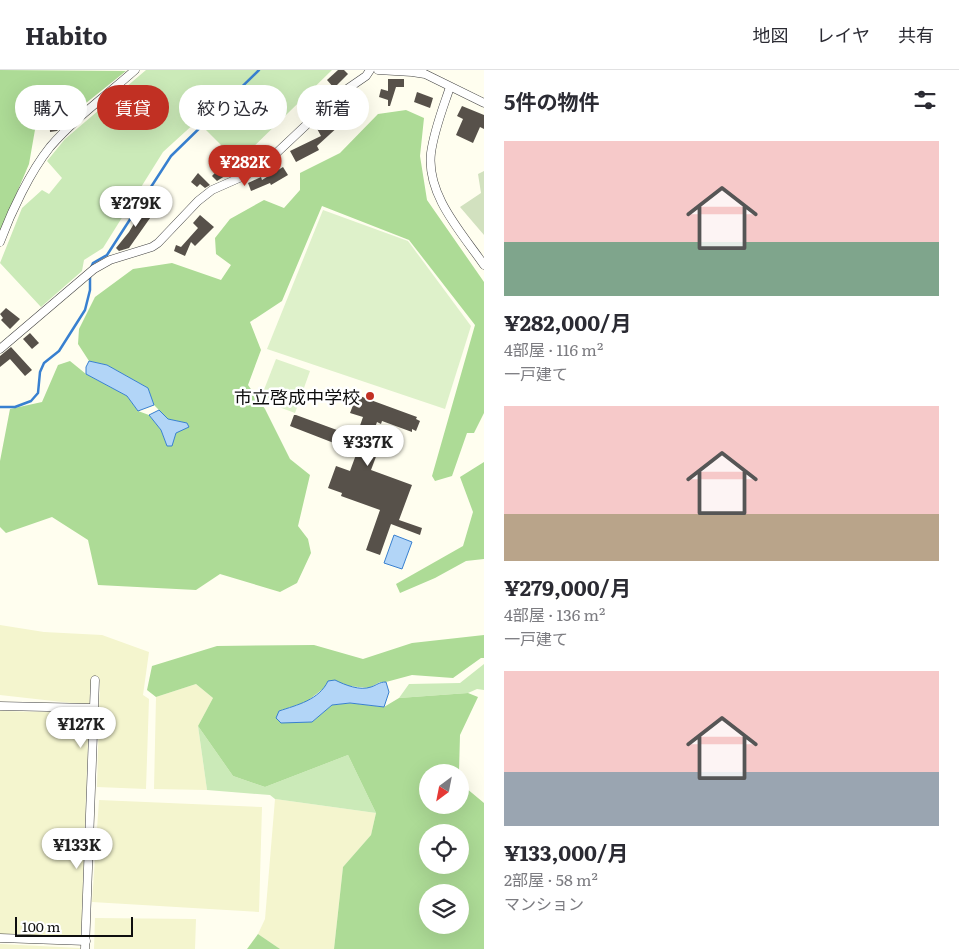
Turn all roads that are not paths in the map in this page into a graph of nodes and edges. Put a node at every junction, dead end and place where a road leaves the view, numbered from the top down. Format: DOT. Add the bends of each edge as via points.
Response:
graph roads {
  1 [pos="136,70"];
  2 [pos="370,70"];
  3 [pos="378,70"];
  4 [pos="450,86"];
  5 [pos="484,102"];
  6 [pos="0,242"];
  7 [pos="484,265"];
  8 [pos="0,349"];
  9 [pos="95,680"];
  10 [pos="0,706"];
  11 [pos="93,708"];
  12 [pos="0,938"];
  13 [pos="86,945"];
  1 -- 6 [label="street" via="49,149"];
  2 -- 8 [label="street" via="337,96 269,160 246,175 212,190 152,247 110,260 90,272"];
  3 -- 4 [label="street" via="425,74"];
  4 -- 5 [label="street"];
  4 -- 7 [label="street" via="430,155 434,186 448,213"];
  9 -- 11 [label="street"];
  10 -- 11 [label="street"];
  11 -- 13 [label="street"];
  12 -- 13 [label="street"];
}
